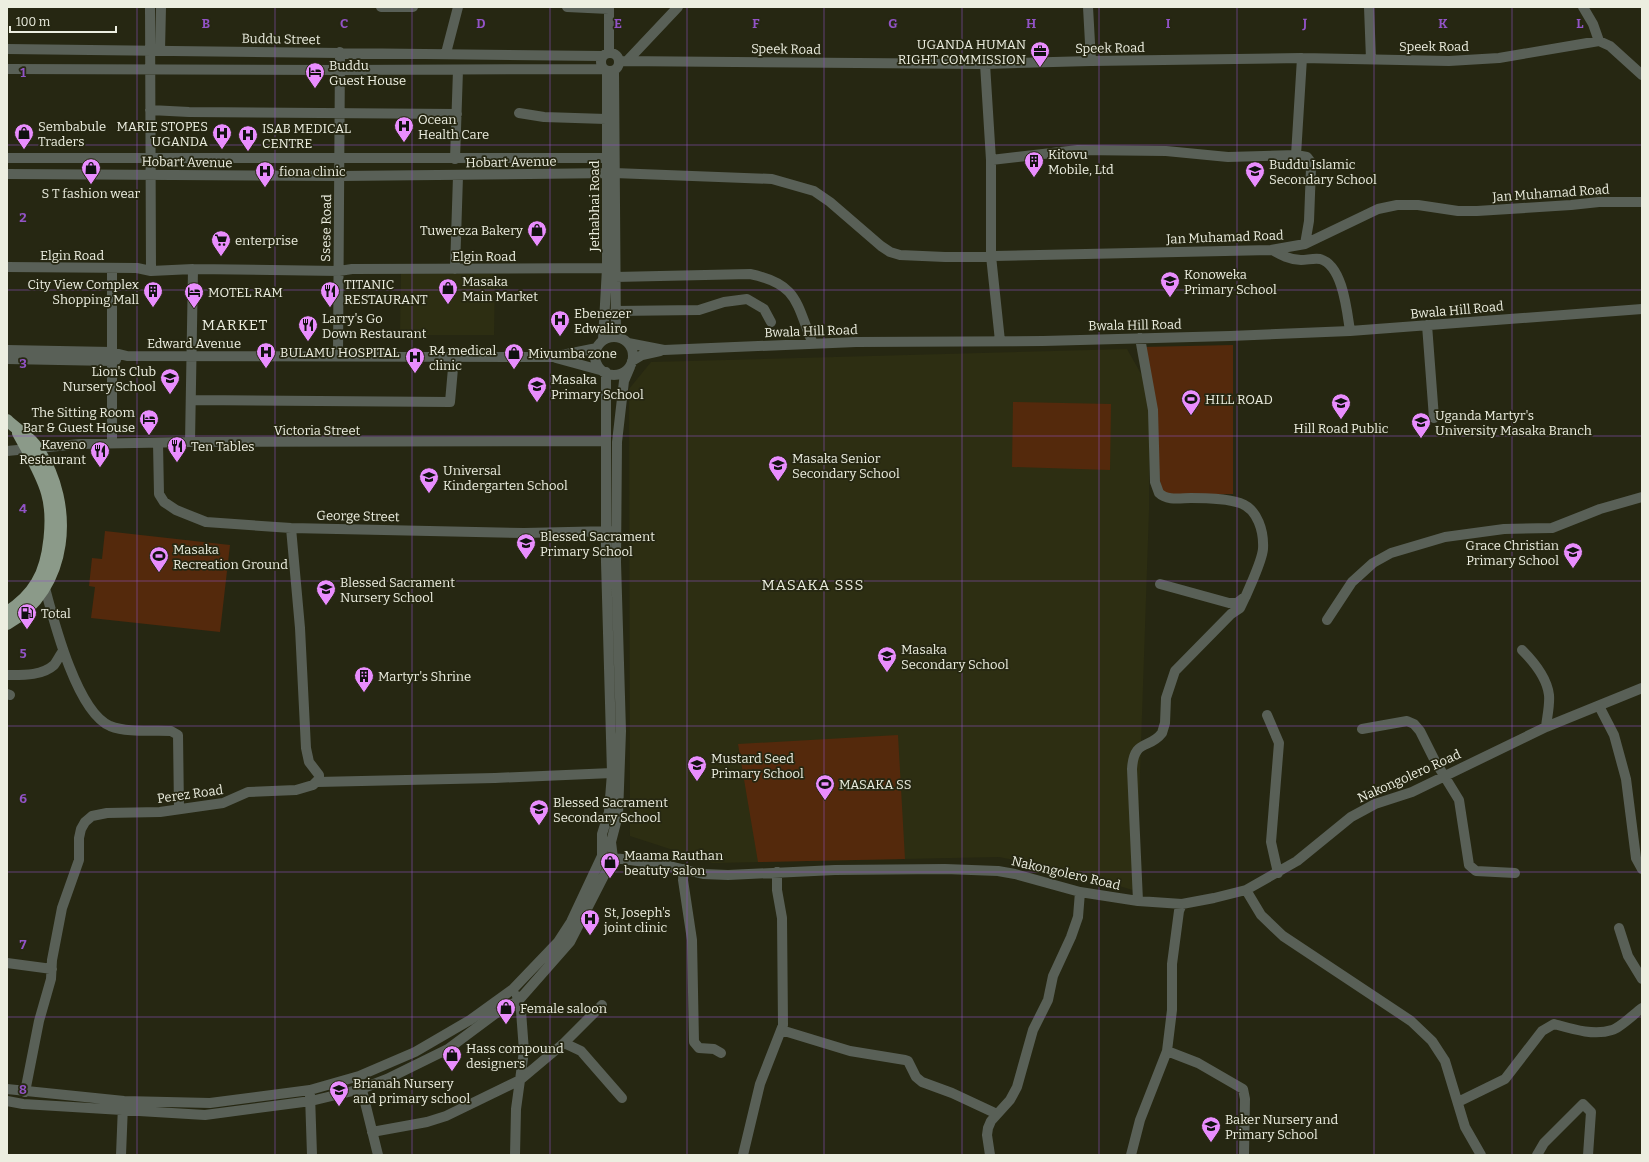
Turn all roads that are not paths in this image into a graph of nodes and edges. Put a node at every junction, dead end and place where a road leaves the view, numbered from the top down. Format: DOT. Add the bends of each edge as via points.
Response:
graph roads {
  1 [pos="150,7"];
  2 [pos="161,7"];
  3 [pos="381,7"];
  4 [pos="413,7"];
  5 [pos="458,7"];
  6 [pos="567,7"];
  7 [pos="678,7"];
  8 [pos="1088,7"];
  9 [pos="1370,7"];
  10 [pos="1583,7"];
  11 [pos="609,8"];
  12 [pos="1599,41"];
  13 [pos="7,49"];
  14 [pos="149,50"];
  15 [pos="160,51"];
  16 [pos="340,52"];
  17 [pos="446,53"];
  18 [pos="606,54"];
  19 [pos="1302,58"];
  20 [pos="1371,59"];
  21 [pos="624,61"];
  22 [pos="1091,61"];
  23 [pos="985,64"];
  24 [pos="7,69"];
  25 [pos="150,69"];
  26 [pos="340,70"];
  27 [pos="458,70"];
  28 [pos="608,70"];
  29 [pos="1642,75"];
  30 [pos="150,110"];
  31 [pos="340,113"];
  32 [pos="519,113"];
  33 [pos="456,114"];
  34 [pos="606,119"];
  35 [pos="1296,155"];
  36 [pos="7,158"];
  37 [pos="610,158"];
  38 [pos="339,159"];
  39 [pos="455,159"];
  40 [pos="150,160"];
  41 [pos="991,160"];
  42 [pos="7,174"];
  43 [pos="149,174"];
  44 [pos="610,174"];
  45 [pos="340,176"];
  46 [pos="458,176"];
  47 [pos="1642,202"];
  48 [pos="1305,244"];
  49 [pos="1271,250"];
  50 [pos="991,256"];
  51 [pos="7,267"];
  52 [pos="150,267"];
  53 [pos="112,268"];
  54 [pos="339,268"];
  55 [pos="192,269"];
  56 [pos="455,269"];
  57 [pos="612,271"];
  58 [pos="1642,309"];
  59 [pos="615,311"];
  60 [pos="771,322"];
  61 [pos="1427,325"];
  62 [pos="1350,331"];
  63 [pos="616,337"];
  64 [pos="1140,338"];
  65 [pos="1000,341"];
  66 [pos="600,344"];
  67 [pos="628,344"];
  68 [pos="813,344"];
  69 [pos="7,350"];
  70 [pos="664,350"];
  71 [pos="192,355"];
  72 [pos="338,356"];
  73 [pos="111,357"];
  74 [pos="552,357"];
  75 [pos="454,358"];
  76 [pos="7,359"];
  77 [pos="631,364"];
  78 [pos="603,371"];
  79 [pos="191,400"];
  80 [pos="1434,418"];
  81 [pos="11,424"];
  82 [pos="606,441"];
  83 [pos="190,442"];
  84 [pos="112,443"];
  85 [pos="158,443"];
  86 [pos="33,449"];
  87 [pos="7,451"];
  88 [pos="1642,497"];
  89 [pos="291,528"];
  90 [pos="612,531"];
  91 [pos="1160,584"];
  92 [pos="41,585"];
  93 [pos="1246,596"];
  94 [pos="7,612"];
  95 [pos="1327,620"];
  96 [pos="7,624"];
  97 [pos="1522,650"];
  98 [pos="63,651"];
  99 [pos="7,675"];
  100 [pos="1642,688"];
  101 [pos="1599,706"];
  102 [pos="1267,714"];
  103 [pos="1546,727"];
  104 [pos="1362,729"];
  105 [pos="612,773"];
  106 [pos="1445,776"];
  107 [pos="317,782"];
  108 [pos="179,809"];
  109 [pos="602,856"];
  110 [pos="613,858"];
  111 [pos="1642,868"];
  112 [pos="684,869"];
  113 [pos="777,872"];
  114 [pos="1278,872"];
  115 [pos="1515,873"];
  116 [pos="1246,890"];
  117 [pos="1080,892"];
  118 [pos="1138,901"];
  119 [pos="1182,904"];
  120 [pos="1618,928"];
  121 [pos="7,963"];
  122 [pos="52,969"];
  123 [pos="1642,979"];
  124 [pos="513,989"];
  125 [pos="520,1000"];
  126 [pos="602,1005"];
  127 [pos="1642,1008"];
  128 [pos="781,1030"];
  129 [pos="564,1043"];
  130 [pos="1167,1051"];
  131 [pos="721,1053"];
  132 [pos="359,1076"];
  133 [pos="520,1080"];
  134 [pos="7,1089"];
  135 [pos="361,1089"];
  136 [pos="310,1090"];
  137 [pos="25,1092"];
  138 [pos="622,1098"];
  139 [pos="124,1100"];
  140 [pos="7,1101"];
  141 [pos="310,1101"];
  142 [pos="1458,1102"];
  143 [pos="123,1111"];
  144 [pos="997,1114"];
  145 [pos="372,1132"];
  146 [pos="120,1155"];
  147 [pos="312,1155"];
  148 [pos="378,1155"];
  149 [pos="515,1155"];
  150 [pos="742,1155"];
  151 [pos="990,1155"];
  152 [pos="1131,1155"];
  153 [pos="1244,1155"];
  154 [pos="1481,1155"];
  155 [pos="1537,1155"];
  156 [pos="1588,1155"];
  1 -- 14 [label="street"];
  2 -- 15 [label="street"];
  3 -- 4 [label="street"];
  5 -- 17 [label="street"];
  6 -- 11 [label="street"];
  7 -- 21 [label="street"];
  8 -- 22 [label="street"];
  9 -- 20 [label="street"];
  10 -- 12 [label="street"];
  11 -- 18 [label="street"];
  12 -- 20 [label="street, Speek Road" via="1499,58 1449,61"];
  12 -- 29 [label="street" via="1610,46"];
  13 -- 14 [label="street, Buddu Street"];
  14 -- 15 [label="street, Buddu Street"];
  14 -- 25 [label="street"];
  15 -- 16 [label="street, Buddu Street"];
  16 -- 17 [label="street, Buddu Street"];
  16 -- 26 [label="street, Ssese Road"];
  17 -- 18 [label="street, Buddu Street"];
  18 -- 21 [label="street" via="616,55"];
  18 -- 28 [label="street" via="601,62"];
  19 -- 20 [label="street, Speek Road"];
  19 -- 22 [label="street, Speek Road"];
  19 -- 35 [label="street"];
  21 -- 23 [label="street, Speek Road"];
  21 -- 28 [label="street"];
  22 -- 23 [label="street, Speek Road"];
  23 -- 41 [label="street"];
  24 -- 25 [label="street"];
  25 -- 26 [label="street"];
  25 -- 30 [label="street"];
  26 -- 27 [label="street"];
  26 -- 31 [label="street, Ssese Road"];
  27 -- 28 [label="street"];
  27 -- 33 [label="street"];
  28 -- 34 [label="street, Jethabhai Road"];
  28 -- 37 [label="street, Jethabhai Road"];
  30 -- 31 [label="street"];
  30 -- 40 [label="street"];
  31 -- 33 [label="street"];
  31 -- 38 [label="street, Ssese Road"];
  32 -- 34 [label="street" via="544,117"];
  33 -- 39 [label="street"];
  34 -- 37 [label="street, Jethabhai Road"];
  35 -- 41 [label="street" via="1228,157 1166,151 1078,150"];
  35 -- 48 [label="street" via="1308,158 1312,166"];
  36 -- 40 [label="street, Hobart Avenue"];
  37 -- 39 [label="street, Hobart Avenue"];
  37 -- 44 [label="street, Jethabhai Road"];
  38 -- 39 [label="street, Hobart Avenue"];
  38 -- 40 [label="street, Hobart Avenue"];
  38 -- 45 [label="street, Ssese Road"];
  40 -- 43 [label="street"];
  41 -- 50 [label="street"];
  42 -- 43 [label="street, Hobart Avenue"];
  43 -- 45 [label="street, Hobart Avenue"];
  43 -- 52 [label="street"];
  44 -- 46 [label="street, Hobart Avenue"];
  44 -- 50 [label="street, Hobart Avenue" via="772,179 814,191 881,246 895,254"];
  44 -- 57 [label="street, Jethabhai Road"];
  45 -- 46 [label="street, Hobart Avenue"];
  45 -- 54 [label="street, Ssese Road"];
  46 -- 56 [label="street"];
  47 -- 48 [label="street, Jan Muhamad Road" via="1600,202 1477,211 1398,205 1378,209"];
  48 -- 49 [label="street, Jan Muhamad Road"];
  49 -- 50 [label="street, Jan Muhamad Road"];
  49 -- 62 [label="street" via="1293,259 1322,260 1332,268 1339,280 1346,303"];
  50 -- 65 [label="street"];
  51 -- 53 [label="street, Elgin Road"];
  52 -- 53 [label="street, Elgin Road"];
  52 -- 54 [label="street, Elgin Road"];
  52 -- 55 [label="street, Elgin Road"];
  53 -- 73 [label="street"];
  54 -- 55 [label="street, Elgin Road"];
  54 -- 56 [label="street, Elgin Road"];
  54 -- 72 [label="street, Ssese Road"];
  55 -- 71 [label="street"];
  56 -- 57 [label="street, Elgin Road"];
  57 -- 59 [label="street, Jethabhai Road"];
  57 -- 66 [label="street, Jethabhai Road"];
  57 -- 68 [label="street, Elgin Road" via="750,274 767,278 785,287 798,305"];
  58 -- 61 [label="street, Bwala Hill Road"];
  59 -- 60 [label="street" via="700,310 724,302 747,299 764,309"];
  59 -- 63 [label="street, Jethabhai Road"];
  61 -- 62 [label="street, Bwala Hill Road"];
  61 -- 80 [label="street"];
  62 -- 64 [label="street, Bwala Hill Road"];
  63 -- 66 [label="street"];
  63 -- 67 [label="street"];
  64 -- 65 [label="street, Bwala Hill Road"];
  64 -- 93 [label="street" via="1153,410 1157,490 1168,498 1207,498 1239,502 1249,508 1261,526 1263,550"];
  65 -- 68 [label="street, Bwala Hill Road"];
  66 -- 74 [label="street, Edward Avenue"];
  66 -- 78 [label="street" via="595,359"];
  67 -- 70 [label="street, Bwala Hill Road"];
  67 -- 77 [label="street" via="632,352"];
  68 -- 70 [label="street, Bwala Hill Road"];
  69 -- 73 [label="street, Edward Avenue"];
  70 -- 77 [label="street" via="642,355"];
  71 -- 72 [label="street, Edward Avenue"];
  71 -- 73 [label="street, Edward Avenue"];
  71 -- 79 [label="street"];
  72 -- 75 [label="street, Edward Avenue"];
  73 -- 76 [label="street, Edward Avenue"];
  73 -- 84 [label="street"];
  74 -- 75 [label="street, Edward Avenue"];
  74 -- 78 [label="street"];
  75 -- 79 [label="street" via="450,402"];
  77 -- 78 [label="street" via="618,374 611,375"];
  77 -- 90 [label="street" via="624,382 617,442"];
  78 -- 82 [label="street"];
  79 -- 83 [label="street"];
  81 -- 86 [label="main road" via="30,439"];
  82 -- 83 [label="street, Victoria Street"];
  82 -- 90 [label="street"];
  83 -- 85 [label="street, Victoria Street"];
  84 -- 85 [label="street, Victoria Street"];
  84 -- 86 [label="street, Victoria Street"];
  85 -- 89 [label="street, George Street" via="159,494 164,502 176,510 206,522"];
  86 -- 87 [label="street, Victoria Street"];
  86 -- 92 [label="main road" via="52,478 60,541 56,562"];
  88 -- 95 [label="street" via="1600,509 1552,528 1504,529 1445,537 1391,553 1373,563 1352,582"];
  89 -- 90 [label="street, George Street" via="531,533"];
  89 -- 107 [label="street" via="300,628 306,748 309,762 319,775"];
  90 -- 105 [label="street"];
  90 -- 110 [label="street" via="621,731 618,815 611,842"];
  91 -- 93 [label="street" via="1229,603 1237,603"];
  92 -- 94 [label="main road"];
  92 -- 96 [label="main road" via="34,604"];
  92 -- 98 [label="street"];
  93 -- 118 [label="street" via="1240,608 1176,669 1166,698 1162,733 1140,747 1133,756"];
  97 -- 103 [label="street" via="1540,671 1548,690"];
  98 -- 99 [label="street" via="54,665 39,672 24,676"];
  98 -- 108 [label="street" via="92,712 99,720 119,729 171,731 178,735"];
  100 -- 101 [label="street, Nakongolero Road"];
  101 -- 103 [label="street, Nakongolero Road"];
  101 -- 111 [label="street" via="1614,735 1626,780 1636,858"];
  102 -- 114 [label="street" via="1279,743 1270,842"];
  103 -- 106 [label="street, Nakongolero Road"];
  104 -- 106 [label="street" via="1407,721 1414,724 1423,735"];
  105 -- 107 [label="street, Perez Road"];
  105 -- 109 [label="street" via="609,812 602,834"];
  106 -- 114 [label="street, Nakongolero Road" via="1412,792 1375,804 1351,817 1305,855"];
  106 -- 115 [label="street" via="1460,804 1466,854 1471,868 1476,871"];
  107 -- 108 [label="street, Perez Road" via="301,789 248,792 223,804"];
  108 -- 122 [label="street, Perez Road" via="145,813 107,813 92,816 85,822 79,838 79,860 62,908"];
  109 -- 110 [label="street, Nakongolero Road"];
  109 -- 124 [label="street" via="571,922 558,942"];
  110 -- 112 [label="street, Nakongolero Road"];
  110 -- 125 [label="street" via="570,942"];
  112 -- 113 [label="street, Nakongolero Road" via="728,876"];
  112 -- 131 [label="street" via="683,880 692,940 694,1042 699,1048 714,1049"];
  113 -- 117 [label="street, Nakongolero Road" via="973,869 1015,874"];
  113 -- 128 [label="street" via="784,966"];
  114 -- 116 [label="street, Nakongolero Road"];
  116 -- 119 [label="street, Nakongolero Road"];
  116 -- 142 [label="street" via="1261,914 1284,936 1369,992 1422,1032 1445,1061"];
  117 -- 118 [label="street, Nakongolero Road"];
  117 -- 144 [label="street" via="1076,924 1053,976 1048,1000 1033,1030 1017,1087 1010,1100"];
  118 -- 119 [label="street, Nakongolero Road"];
  119 -- 130 [label="street" via="1172,964 1171,1026"];
  120 -- 123 [label="street" via="1628,956"];
  121 -- 122 [label="street"];
  122 -- 137 [label="street, Perez Road"];
  124 -- 125 [label="street"];
  124 -- 132 [label="street" via="470,1020 415,1052"];
  125 -- 133 [label="street" via="524,1051"];
  125 -- 135 [label="street" via="495,1014 448,1049"];
  126 -- 129 [label="street"];
  127 -- 142 [label="street" via="1613,1030 1572,1030 1554,1024 1542,1031 1505,1078"];
  128 -- 144 [label="street" via="850,1051 908,1061 916,1078 922,1082"];
  128 -- 150 [label="street" via="760,1084"];
  129 -- 133 [label="street"];
  129 -- 138 [label="street" via="581,1051"];
  130 -- 152 [label="street" via="1140,1120"];
  130 -- 153 [label="street" via="1198,1063 1242,1089 1245,1099"];
  132 -- 135 [label="street"];
  132 -- 136 [label="street"];
  133 -- 145 [label="street" via="446,1116"];
  133 -- 149 [label="street" via="516,1109"];
  134 -- 137 [label="street"];
  135 -- 141 [label="street"];
  135 -- 145 [label="street"];
  136 -- 139 [label="street" via="210,1103"];
  136 -- 141 [label="street"];
  137 -- 139 [label="street"];
  139 -- 143 [label="street"];
  140 -- 143 [label="street"];
  141 -- 143 [label="street" via="205,1115"];
  141 -- 147 [label="street"];
  142 -- 154 [label="street" via="1465,1127"];
  143 -- 146 [label="street"];
  144 -- 151 [label="street" via="988,1128"];
  145 -- 148 [label="street"];
  155 -- 156 [label="street" via="1544,1143 1583,1104 1591,1112"];
}
